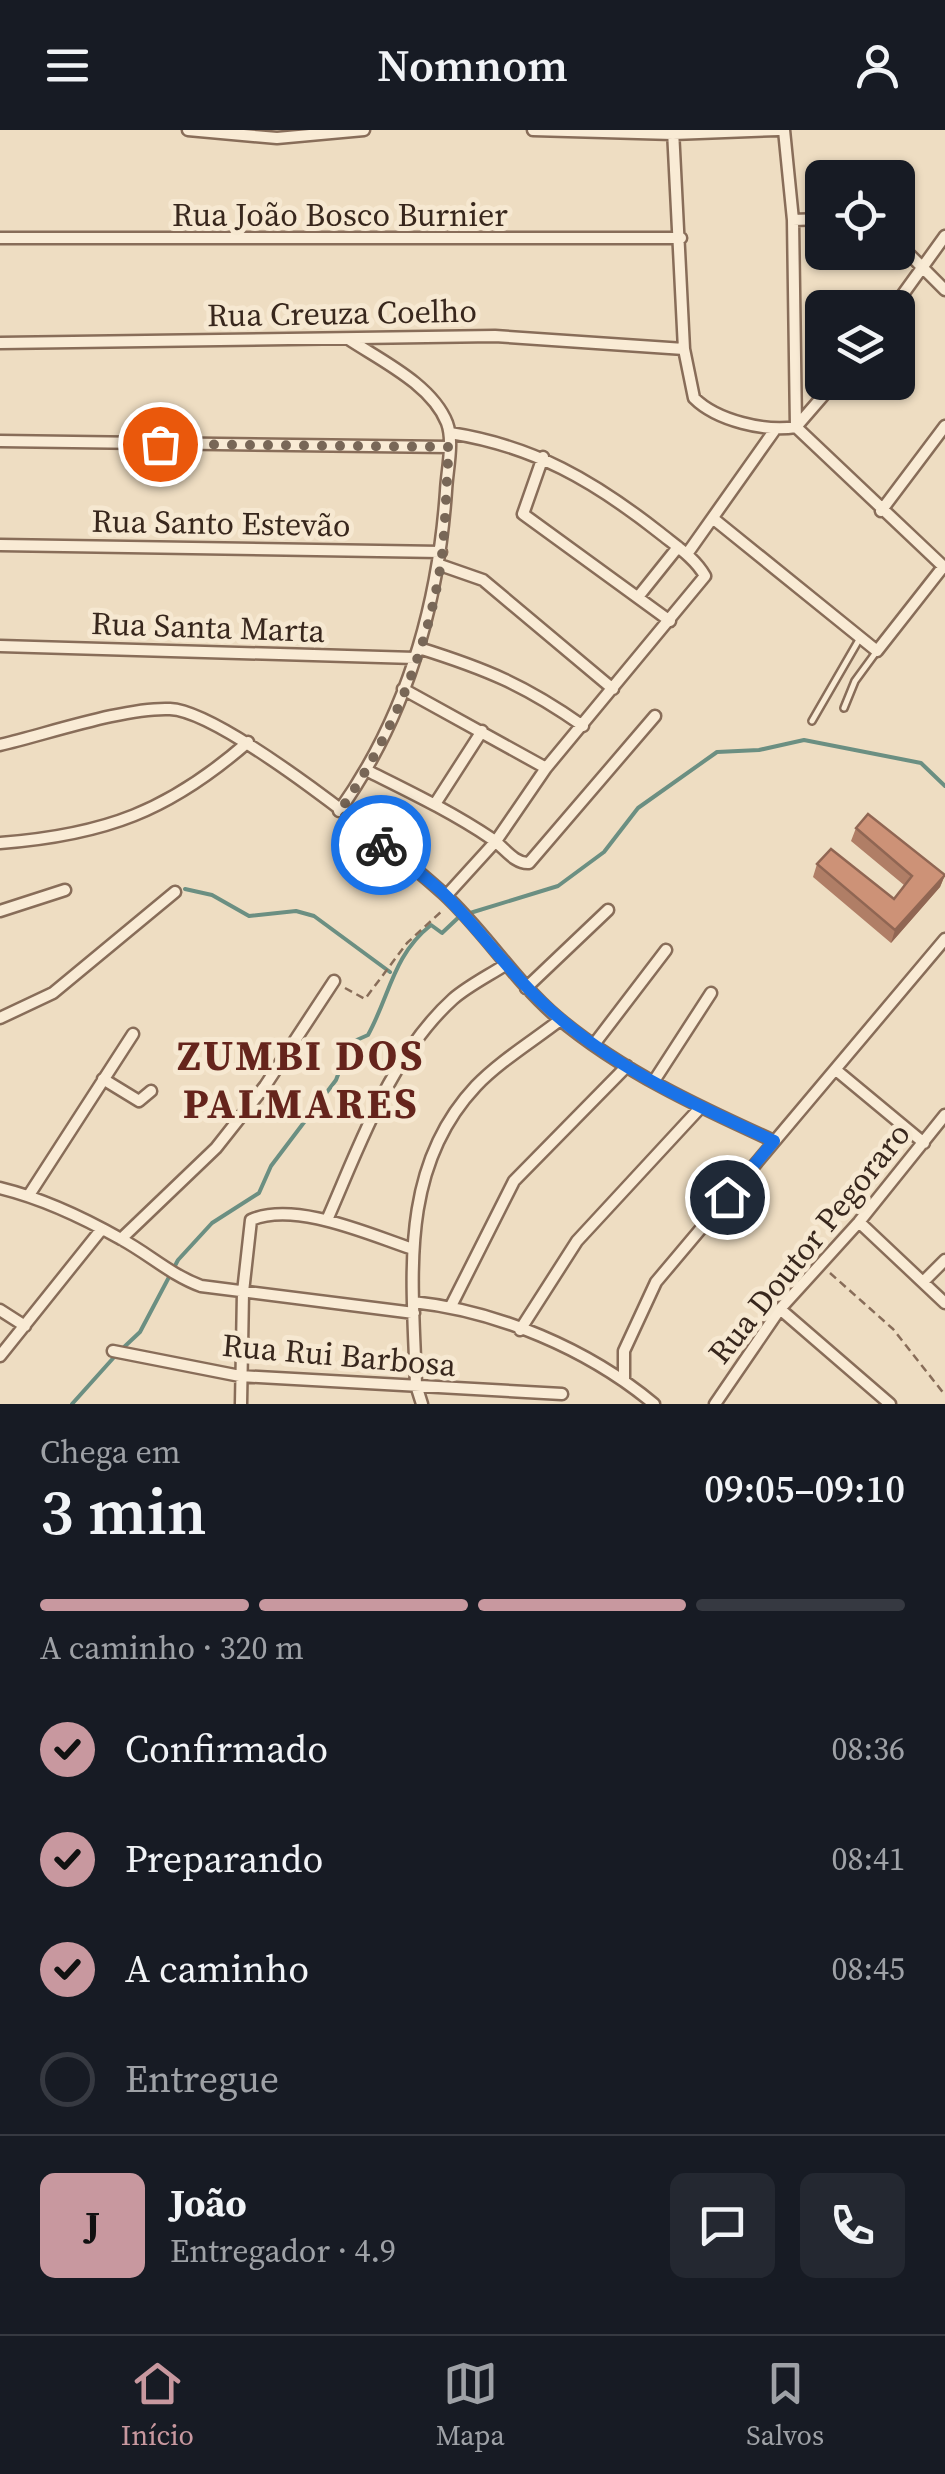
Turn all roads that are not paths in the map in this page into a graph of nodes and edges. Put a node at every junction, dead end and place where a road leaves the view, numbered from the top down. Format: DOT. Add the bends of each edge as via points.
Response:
graph roads {
  1 [pos="188,130"];
  2 [pos="364,130"];
  3 [pos="533,130"];
  4 [pos="781,130"];
  5 [pos="208,131"];
  6 [pos="673,132"];
  7 [pos="793,220"];
  8 [pos="805,220"];
  9 [pos="945,236"];
  10 [pos="0,238"];
  11 [pos="681,238"];
  12 [pos="915,260"];
  13 [pos="923,268"];
  14 [pos="906,290"];
  15 [pos="945,290"];
  16 [pos="349,339"];
  17 [pos="0,343"];
  18 [pos="684,349"];
  19 [pos="819,400"];
  20 [pos="945,426"];
  21 [pos="796,427"];
  22 [pos="774,431"];
  23 [pos="450,433"];
  24 [pos="0,440"];
  25 [pos="449,447"];
  26 [pos="543,457"];
  27 [pos="881,511"];
  28 [pos="714,520"];
  29 [pos="0,545"];
  30 [pos="682,551"];
  31 [pos="442,552"];
  32 [pos="440,565"];
  33 [pos="944,567"];
  34 [pos="638,596"];
  35 [pos="670,621"];
  36 [pos="860,638"];
  37 [pos="0,646"];
  38 [pos="877,651"];
  39 [pos="417,653"];
  40 [pos="613,688"];
  41 [pos="403,689"];
  42 [pos="844,708"];
  43 [pos="655,716"];
  44 [pos="812,721"];
  45 [pos="583,726"];
  46 [pos="482,731"];
  47 [pos="248,742"];
  48 [pos="0,745"];
  49 [pos="546,768"];
  50 [pos="368,771"];
  51 [pos="435,804"];
  52 [pos="339,812"];
  53 [pos="496,841"];
  54 [pos="0,843"];
  55 [pos="66,890"];
  56 [pos="176,892"];
  57 [pos="449,899"];
  58 [pos="608,910"];
  59 [pos="0,911"];
  60 [pos="945,939"];
  61 [pos="666,950"];
  62 [pos="505,966"];
  63 [pos="334,981"];
  64 [pos="526,988"];
  65 [pos="711,992"];
  66 [pos="0,1018"];
  67 [pos="560,1020"];
  68 [pos="133,1034"];
  69 [pos="595,1043"];
  70 [pos="626,1066"];
  71 [pos="836,1070"];
  72 [pos="103,1080"];
  73 [pos="654,1081"];
  74 [pos="151,1091"];
  75 [pos="700,1108"];
  76 [pos="945,1115"];
  77 [pos="774,1141"];
  78 [pos="924,1143"];
  79 [pos="0,1188"];
  80 [pos="28,1195"];
  81 [pos="327,1220"];
  82 [pos="860,1222"];
  83 [pos="101,1230"];
  84 [pos="122,1239"];
  85 [pos="410,1248"];
  86 [pos="945,1260"];
  87 [pos="923,1282"];
  88 [pos="243,1292"];
  89 [pos="945,1303"];
  90 [pos="451,1306"];
  91 [pos="413,1307"];
  92 [pos="780,1309"];
  93 [pos="0,1310"];
  94 [pos="25,1326"];
  95 [pos="520,1330"];
  96 [pos="113,1350"];
  97 [pos="0,1356"];
  98 [pos="240,1376"];
  99 [pos="624,1380"];
  100 [pos="416,1385"];
  101 [pos="562,1394"];
  102 [pos="241,1404"];
  103 [pos="422,1404"];
  104 [pos="654,1404"];
  105 [pos="715,1404"];
  106 [pos="890,1404"];
  1 -- 5 [label="street"];
  2 -- 5 [label="street" via="278,138"];
  3 -- 6 [label="street"];
  4 -- 6 [label="street"];
  4 -- 7 [label="street"];
  6 -- 11 [label="street"];
  7 -- 8 [label="street"];
  7 -- 21 [label="street"];
  9 -- 13 [label="street"];
  10 -- 11 [label="street, Rua João Bosco Burnier"];
  11 -- 18 [label="street"];
  12 -- 13 [label="street"];
  13 -- 14 [label="street"];
  13 -- 15 [label="street"];
  16 -- 17 [label="street, Rua Creuza Coelho"];
  16 -- 18 [label="street, Rua Creuza Coelho" via="495,336"];
  16 -- 23 [label="street" via="429,396"];
  18 -- 22 [label="street" via="701,405"];
  19 -- 21 [label="street"];
  20 -- 27 [label="street"];
  21 -- 22 [label="street"];
  21 -- 27 [label="street"];
  22 -- 28 [label="street"];
  23 -- 25 [label="street"];
  23 -- 26 [label="street"];
  24 -- 25 [label="street"];
  25 -- 31 [label="street"];
  26 -- 30 [label="street" via="593,482"];
  26 -- 34 [label="street" via="524,514"];
  27 -- 33 [label="street"];
  28 -- 30 [label="street"];
  28 -- 36 [label="street"];
  29 -- 31 [label="street, Rua Santo Estevão"];
  30 -- 34 [label="street"];
  30 -- 35 [label="street" via="703,571 703,582"];
  31 -- 32 [label="street"];
  32 -- 39 [label="street"];
  32 -- 40 [label="street" via="483,580"];
  33 -- 38 [label="street"];
  34 -- 35 [label="street"];
  35 -- 40 [label="street"];
  36 -- 38 [label="street"];
  36 -- 44 [label="lane"];
  37 -- 39 [label="street, Rua Santa Marta"];
  38 -- 42 [label="lane"];
  39 -- 41 [label="street"];
  39 -- 45 [label="street, Rua Santa Marta" via="494,672"];
  40 -- 45 [label="street"];
  41 -- 46 [label="street"];
  41 -- 50 [label="street"];
  43 -- 53 [label="street" via="534,862 519,862"];
  45 -- 49 [label="street"];
  46 -- 49 [label="street"];
  46 -- 51 [label="street"];
  47 -- 48 [label="street" via="198,714 172,709"];
  47 -- 52 [label="street"];
  47 -- 54 [label="street" via="200,784 154,808 42,840"];
  49 -- 53 [label="street"];
  50 -- 51 [label="street"];
  50 -- 52 [label="street"];
  51 -- 53 [label="street"];
  52 -- 57 [label="street"];
  53 -- 57 [label="street"];
  55 -- 59 [label="street"];
  56 -- 66 [label="street" via="53,993"];
  57 -- 62 [label="street"];
  58 -- 64 [label="street"];
  60 -- 71 [label="street"];
  61 -- 69 [label="street"];
  62 -- 64 [label="street"];
  62 -- 81 [label="street" via="455,998 426,1028 366,1130"];
  63 -- 84 [label="street" via="216,1148"];
  64 -- 67 [label="street"];
  65 -- 73 [label="street"];
  67 -- 69 [label="street"];
  67 -- 85 [label="street" via="476,1086 450,1122 420,1190"];
  68 -- 72 [label="street"];
  69 -- 70 [label="street"];
  70 -- 73 [label="street"];
  70 -- 90 [label="street" via="514,1181"];
  71 -- 77 [label="street"];
  71 -- 78 [label="street"];
  72 -- 74 [label="street" via="138,1101"];
  72 -- 80 [label="street"];
  73 -- 75 [label="street"];
  75 -- 77 [label="street"];
  75 -- 95 [label="street" via="578,1241"];
  76 -- 78 [label="street, Rua Doutor Pegoraro"];
  77 -- 99 [label="street" via="656,1282 624,1351"];
  78 -- 82 [label="street, Rua Doutor Pegoraro"];
  79 -- 80 [label="street"];
  80 -- 83 [label="street"];
  81 -- 85 [label="street"];
  81 -- 88 [label="street" via="257,1217 248,1224"];
  82 -- 87 [label="street"];
  82 -- 92 [label="street, Rua Doutor Pegoraro"];
  83 -- 84 [label="street"];
  83 -- 94 [label="street"];
  84 -- 88 [label="street" via="182,1279"];
  85 -- 91 [label="street"];
  86 -- 87 [label="street"];
  87 -- 89 [label="street"];
  88 -- 91 [label="street"];
  88 -- 98 [label="street"];
  90 -- 91 [label="street"];
  90 -- 95 [label="street"];
  91 -- 100 [label="street"];
  92 -- 105 [label="street, Rua Doutor Pegoraro"];
  92 -- 106 [label="street"];
  93 -- 94 [label="street"];
  94 -- 97 [label="street"];
  95 -- 99 [label="street"];
  96 -- 98 [label="street, Rua Rui Barbosa"];
  98 -- 100 [label="street, Rua Rui Barbosa"];
  98 -- 102 [label="street"];
  99 -- 104 [label="street"];
  100 -- 101 [label="street, Rua Rui Barbosa"];
  100 -- 103 [label="street"];
}
